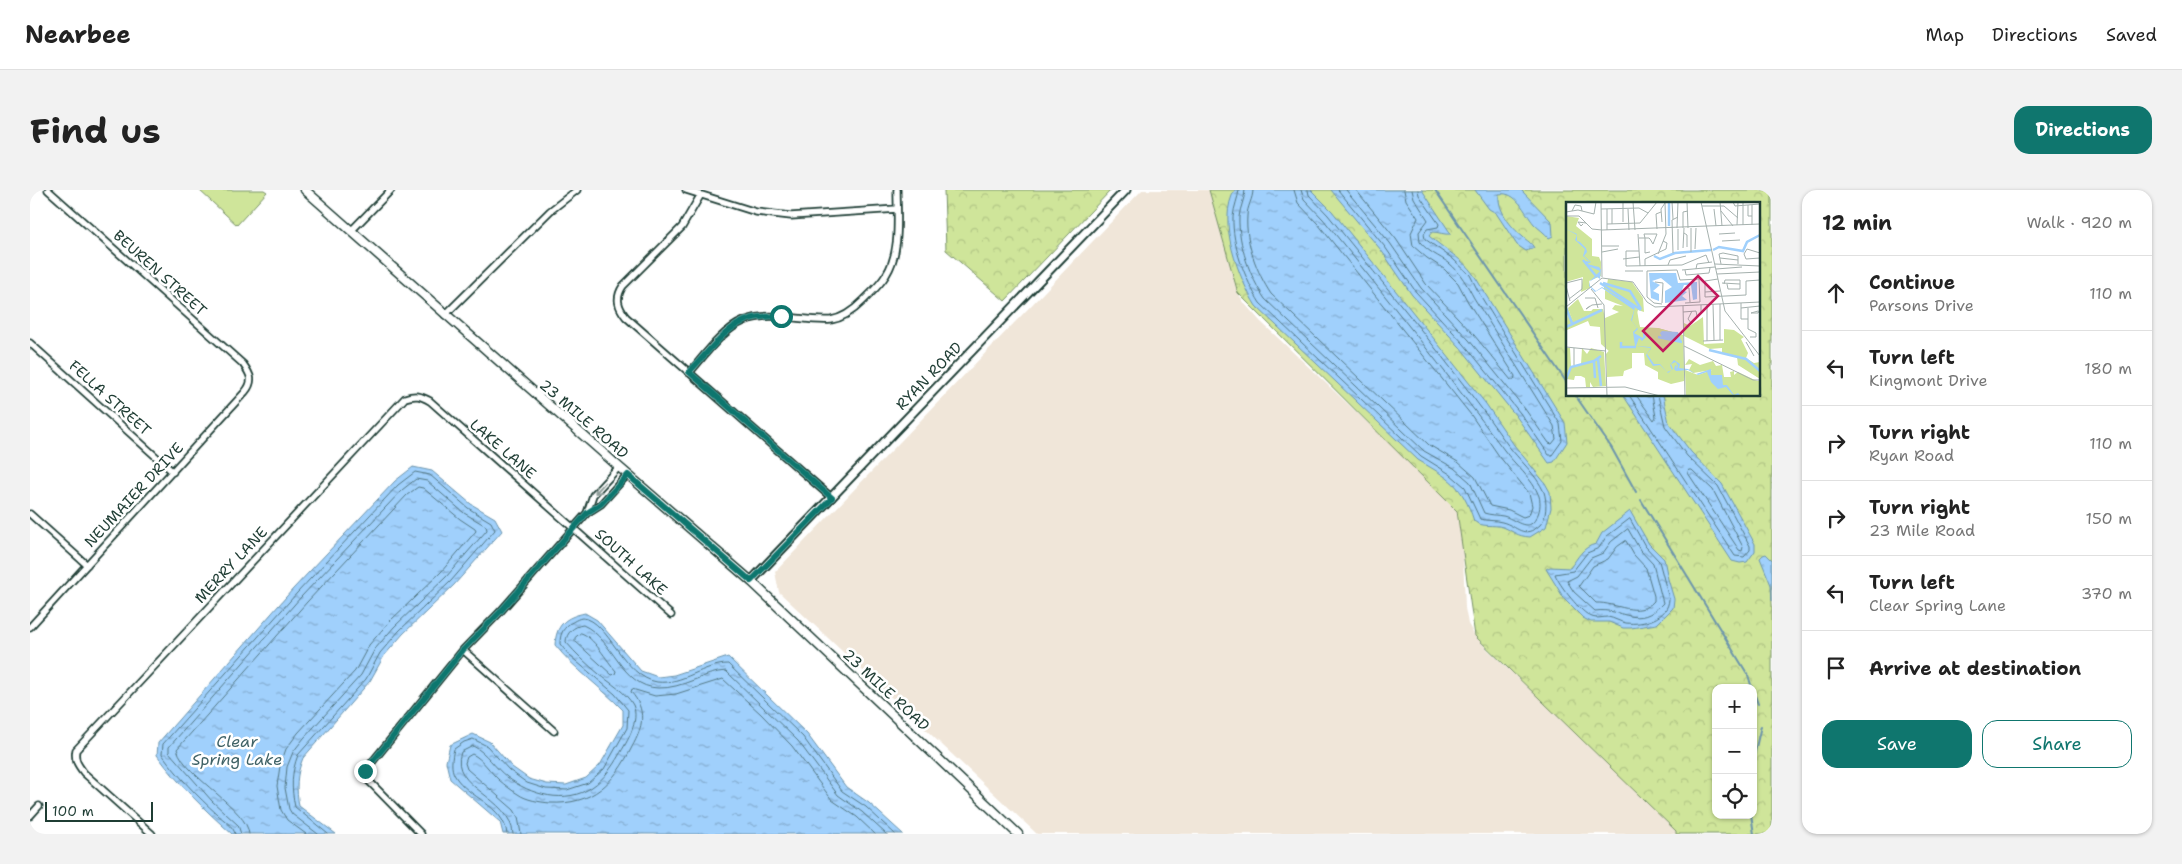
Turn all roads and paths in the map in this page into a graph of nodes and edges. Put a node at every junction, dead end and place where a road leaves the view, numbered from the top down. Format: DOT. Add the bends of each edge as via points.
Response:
graph roads {
  1 [pos="48,190"];
  2 [pos="305,190"];
  3 [pos="391,190"];
  4 [pos="577,190"];
  5 [pos="686,190"];
  6 [pos="897,190"];
  7 [pos="1126,190"];
  8 [pos="700,196"];
  9 [pos="897,210"];
  10 [pos="350,231"];
  11 [pos="445,314"];
  12 [pos="30,343"];
  13 [pos="689,372"];
  14 [pos="252,378"];
  15 [pos="413,395"];
  16 [pos="619,467"];
  17 [pos="172,472"];
  18 [pos="628,475"];
  19 [pos="832,498"];
  20 [pos="587,513"];
  21 [pos="30,514"];
  22 [pos="574,528"];
  23 [pos="87,565"];
  24 [pos="751,581"];
  25 [pos="671,615"];
  26 [pos="30,626"];
  27 [pos="463,650"];
  28 [pos="554,731"];
  29 [pos="39,806"];
  30 [pos="30,816"];
  31 [pos="152,834"];
  32 [pos="421,834"];
  33 [pos="1018,834"];
  1 -- 14 [label="street, BEUREN STREET" via="243,364"];
  2 -- 10 [label="main road, 23 MILE ROAD"];
  3 -- 10 [label="street"];
  4 -- 11 [label="street" via="550,211"];
  5 -- 8 [label="street"];
  6 -- 9 [label="street"];
  7 -- 19 [label="street, RYAN ROAD"];
  8 -- 9 [label="street" via="756,212 790,216"];
  8 -- 13 [label="street" via="682,227 623,286 618,297 626,317"];
  9 -- 13 [label="street" via="892,264 881,282 853,310 831,320 781,316 744,321 725,333"];
  10 -- 11 [label="main road, 23 MILE ROAD"];
  11 -- 16 [label="main road, 23 MILE ROAD"];
  12 -- 17 [label="street, FELLA STREET"];
  13 -- 19 [label="street"];
  14 -- 17 [label="street, NEUMAIER DRIVE" via="245,392"];
  15 -- 22 [label="street, LAKE LANE" via="430,402"];
  15 -- 31 [label="street, MERRY LANE" via="405,398 80,743 75,757 77,765"];
  16 -- 18 [label="main road, 23 MILE ROAD"];
  16 -- 20 [label="street, one-way" via="594,495"];
  17 -- 23 [label="street, NEUMAIER DRIVE"];
  18 -- 20 [label="street" via="601,504"];
  18 -- 24 [label="main road, 23 MILE ROAD"];
  19 -- 24 [label="street, RYAN ROAD"];
  20 -- 22 [label="street"];
  21 -- 23 [label="street"];
  22 -- 25 [label="street, SOUTH LAKE"];
  22 -- 27 [label="street"];
  23 -- 26 [label="street, NEUMAIER DRIVE"];
  24 -- 33 [label="main road, 23 MILE ROAD"];
  27 -- 28 [label="street"];
  27 -- 32 [label="street" via="368,766 365,774"];
  29 -- 30 [label="street"];
}
